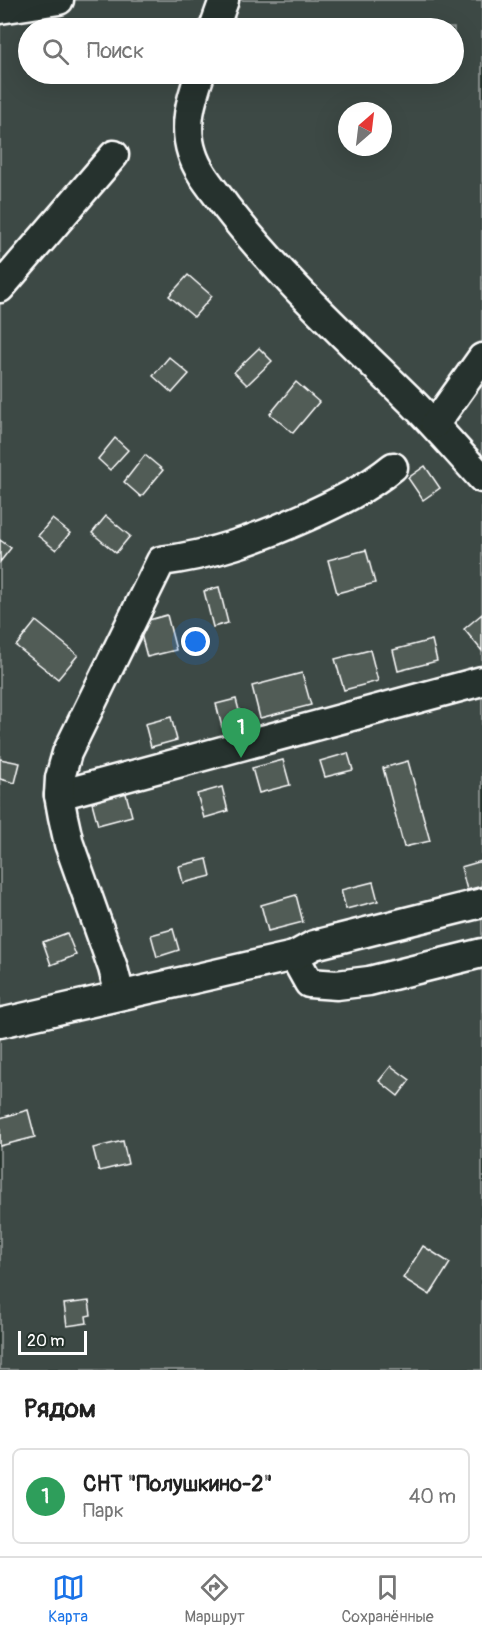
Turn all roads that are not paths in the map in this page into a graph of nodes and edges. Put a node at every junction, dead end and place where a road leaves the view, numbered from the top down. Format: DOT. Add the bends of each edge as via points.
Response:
graph roads {
  1 [pos="59,0"];
  2 [pos="224,0"];
  3 [pos="0,9"];
  4 [pos="218,18"];
  5 [pos="197,84"];
  6 [pos="114,155"];
  7 [pos="0,288"];
  8 [pos="482,358"];
  9 [pos="435,424"];
  10 [pos="393,467"];
  11 [pos="482,478"];
  12 [pos="482,681"];
  13 [pos="59,795"];
  14 [pos="482,903"];
  15 [pos="482,953"];
  16 [pos="294,956"];
  17 [pos="120,995"];
  18 [pos="0,1023"];
  1 -- 3 [label="street"];
  2 -- 4 [label="street"];
  5 -- 9 [label="street" via="189,110 188,132 192,154 207,182 295,286"];
  6 -- 7 [label="street"];
  8 -- 9 [label="street"];
  9 -- 11 [label="street"];
  10 -- 13 [label="street" via="351,496 272,532 186,558 161,561 67,753"];
  12 -- 13 [label="street"];
  13 -- 17 [label="street" via="69,844"];
  14 -- 16 [label="street" via="314,945"];
  15 -- 16 [label="street" via="337,985 309,983"];
  16 -- 17 [label="street"];
  17 -- 18 [label="street"];
}
